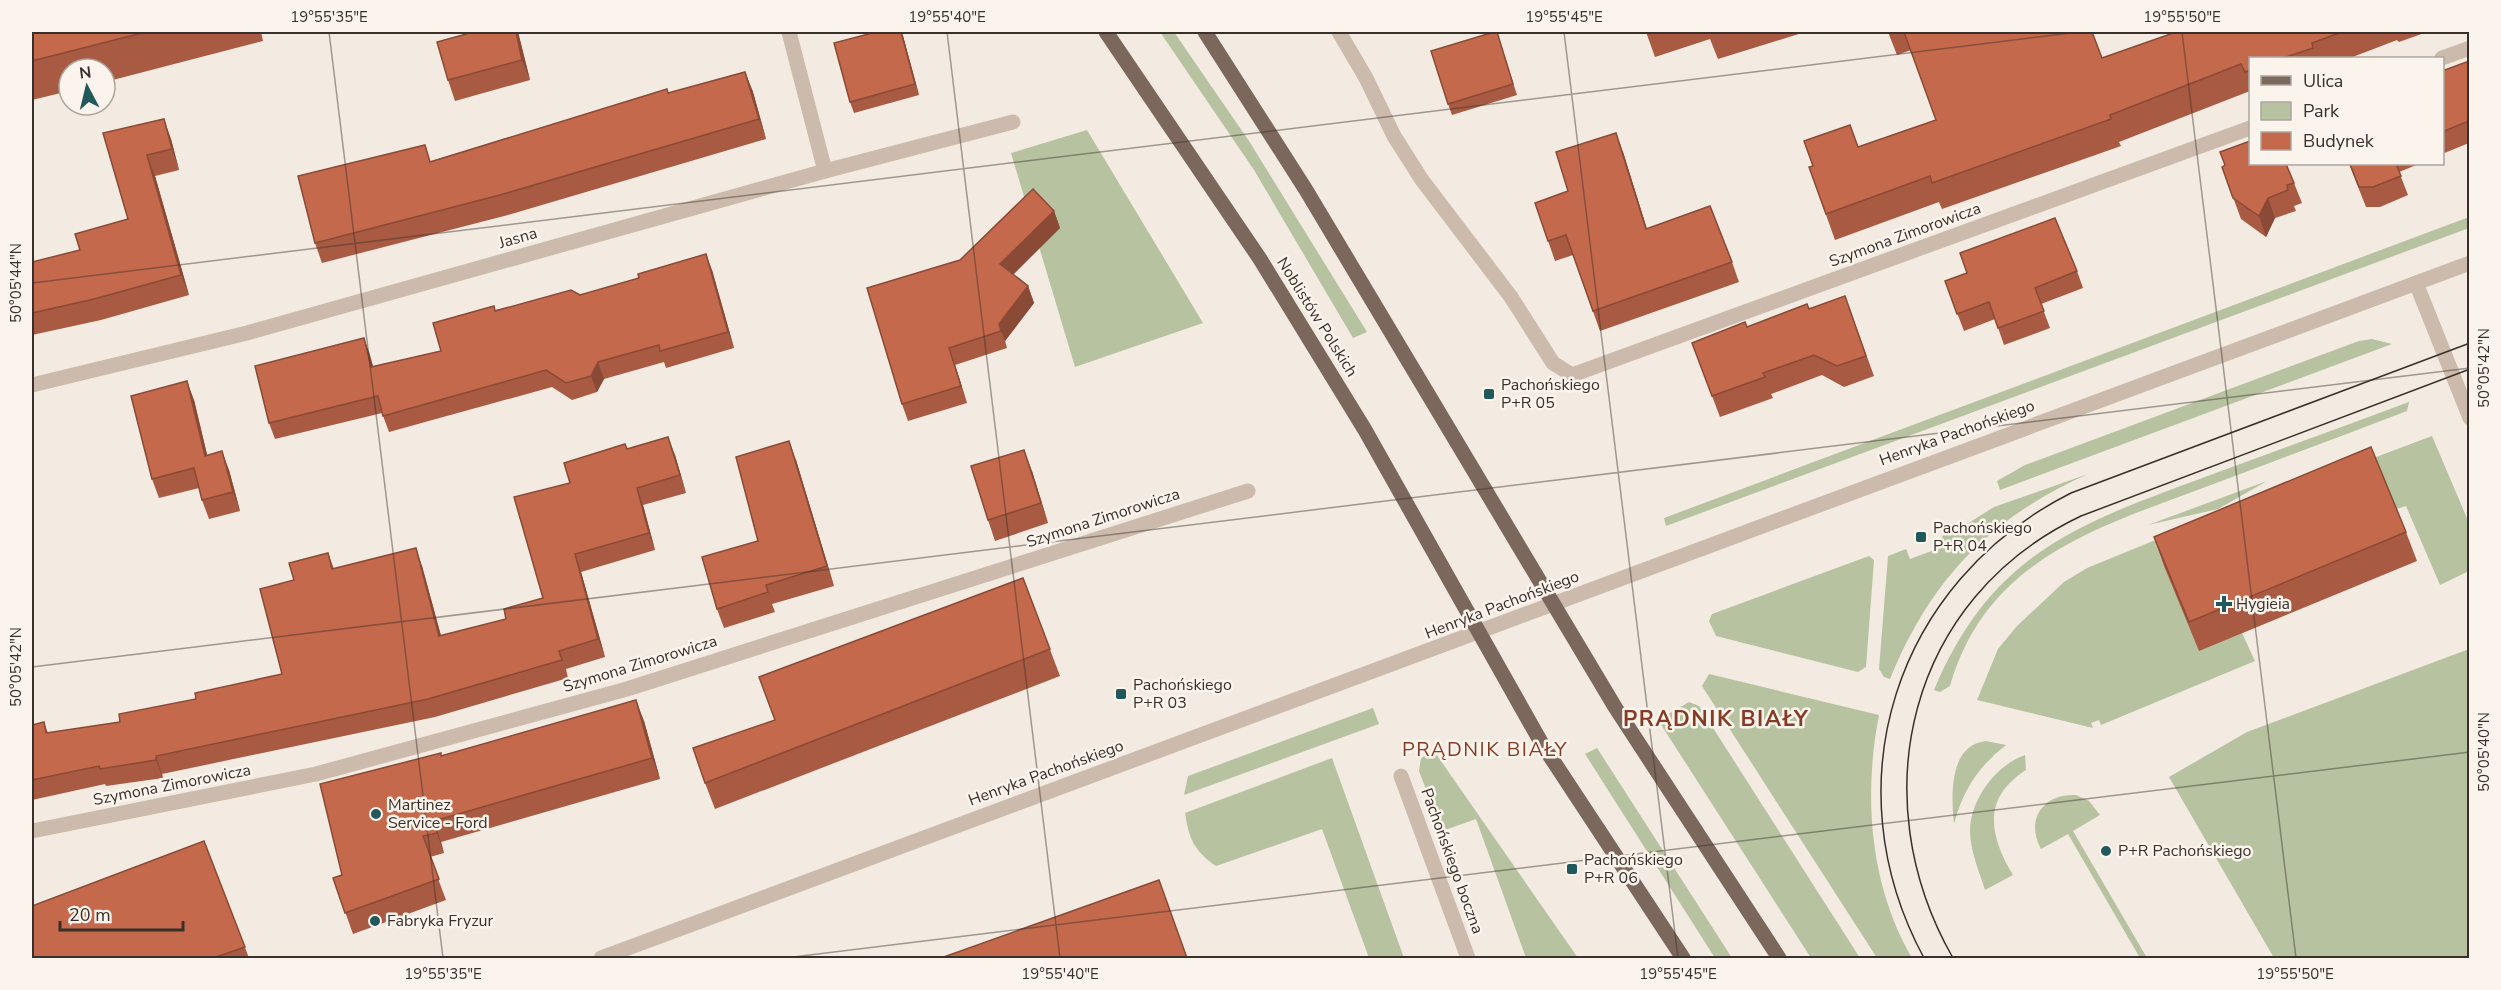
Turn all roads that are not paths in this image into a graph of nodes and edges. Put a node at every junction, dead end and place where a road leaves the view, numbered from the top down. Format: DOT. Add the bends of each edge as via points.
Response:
graph roads {
  1 [pos="789,32"];
  2 [pos="1106,32"];
  3 [pos="1205,32"];
  4 [pos="1339,32"];
  5 [pos="2469,48"];
  6 [pos="2444,57"];
  7 [pos="1013,122"];
  8 [pos="2249,128"];
  9 [pos="825,171"];
  10 [pos="2469,263"];
  11 [pos="2416,283"];
  12 [pos="32,385"];
  13 [pos="2469,418"];
  14 [pos="1248,491"];
  15 [pos="1553,606"];
  16 [pos="1478,634"];
  17 [pos="1401,776"];
  18 [pos="32,831"];
  19 [pos="601,958"];
  20 [pos="1468,958"];
  21 [pos="1683,958"];
  22 [pos="1779,958"];
  1 -- 9 [label="street"];
  2 -- 16 [label="main road, Noblistów Polskich" via="1278,289 1365,430"];
  3 -- 15 [label="main road" via="1306,190"];
  4 -- 8 [label="street, Szymona Zimorowicza" via="1422,180 1512,297 1553,363 1572,375"];
  5 -- 6 [label="street"];
  7 -- 9 [label="street, Jasna"];
  9 -- 12 [label="street, Jasna" via="247,333"];
  10 -- 11 [label="street, Henryka Pachońskiego"];
  11 -- 13 [label="street"];
  11 -- 15 [label="street, Henryka Pachońskiego"];
  14 -- 18 [label="street, Szymona Zimorowicza" via="627,689 316,774"];
  15 -- 16 [label="street, Henryka Pachońskiego"];
  15 -- 22 [label="main road"];
  16 -- 19 [label="street, Henryka Pachońskiego"];
  16 -- 21 [label="main road, Noblistów Polskich" via="1542,744"];
  17 -- 20 [label="street, Pachońskiego boczna"];
}
